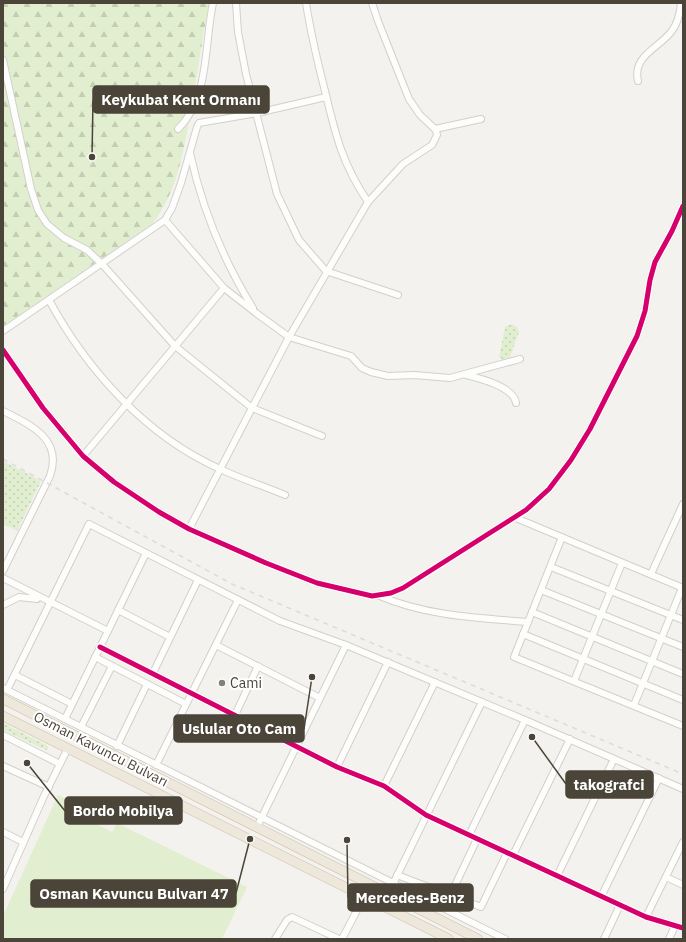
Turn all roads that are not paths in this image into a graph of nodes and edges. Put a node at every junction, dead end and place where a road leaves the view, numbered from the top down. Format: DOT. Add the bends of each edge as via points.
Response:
graph roads {
  1 [pos="213,3"];
  2 [pos="236,3"];
  3 [pos="306,3"];
  4 [pos="372,3"];
  5 [pos="681,3"];
  6 [pos="3,60"];
  7 [pos="638,81"];
  8 [pos="326,97"];
  9 [pos="257,113"];
  10 [pos="481,119"];
  11 [pos="178,129"];
  12 [pos="435,129"];
  13 [pos="190,149"];
  14 [pos="368,202"];
  15 [pos="683,206"];
  16 [pos="165,220"];
  17 [pos="102,264"];
  18 [pos="326,271"];
  19 [pos="224,288"];
  20 [pos="398,295"];
  21 [pos="49,300"];
  22 [pos="256,313"];
  23 [pos="3,331"];
  24 [pos="289,337"];
  25 [pos="175,346"];
  26 [pos="3,350"];
  27 [pos="520,359"];
  28 [pos="464,375"];
  29 [pos="516,403"];
  30 [pos="128,404"];
  31 [pos="252,408"];
  32 [pos="3,412"];
  33 [pos="322,436"];
  34 [pos="83,456"];
  35 [pos="220,469"];
  36 [pos="285,494"];
  37 [pos="683,504"];
  38 [pos="516,518"];
  39 [pos="189,529"];
  40 [pos="562,537"];
  41 [pos="146,553"];
  42 [pos="622,562"];
  43 [pos="550,566"];
  44 [pos="3,571"];
  45 [pos="651,574"];
  46 [pos="3,578"];
  47 [pos="198,580"];
  48 [pos="682,588"];
  49 [pos="541,590"];
  50 [pos="611,591"];
  51 [pos="378,596"];
  52 [pos="238,600"];
  53 [pos="50,602"];
  54 [pos="3,605"];
  55 [pos="118,610"];
  56 [pos="532,612"];
  57 [pos="601,614"];
  58 [pos="671,615"];
  59 [pos="683,620"];
  60 [pos="528,622"];
  61 [pos="108,631"];
  62 [pos="523,634"];
  63 [pos="170,637"];
  64 [pos="592,637"];
  65 [pos="661,638"];
  66 [pos="216,644"];
  67 [pos="346,645"];
  68 [pos="100,647"];
  69 [pos="683,647"];
  70 [pos="95,658"];
  71 [pos="583,659"];
  72 [pos="652,661"];
  73 [pos="388,662"];
  74 [pos="112,666"];
  75 [pos="258,666"];
  76 [pos="153,673"];
  77 [pos="683,674"];
  78 [pos="15,675"];
  79 [pos="574,681"];
  80 [pos="435,682"];
  81 [pos="643,683"];
  82 [pos="147,684"];
  83 [pos="5,689"];
  84 [pos="192,693"];
  85 [pos="320,698"];
  86 [pos="3,699"];
  87 [pos="683,700"];
  88 [pos="482,702"];
  89 [pos="72,704"];
  90 [pos="186,704"];
  91 [pos="634,706"];
  92 [pos="234,715"];
  93 [pos="3,716"];
  94 [pos="65,719"];
  95 [pos="525,720"];
  96 [pos="683,726"];
  97 [pos="81,727"];
  98 [pos="3,736"];
  99 [pos="570,739"];
  100 [pos="117,746"];
  101 [pos="297,746"];
  102 [pos="68,748"];
  103 [pos="614,759"];
  104 [pos="60,764"];
  105 [pos="156,765"];
  106 [pos="3,766"];
  107 [pos="337,767"];
  108 [pos="659,778"];
  109 [pos="384,786"];
  110 [pos="49,787"];
  111 [pos="683,789"];
  112 [pos="426,815"];
  113 [pos="261,818"];
  114 [pos="257,827"];
  115 [pos="3,832"];
  116 [pos="469,835"];
  117 [pos="478,839"];
  118 [pos="24,842"];
  119 [pos="683,842"];
  120 [pos="510,854"];
  121 [pos="397,875"];
  122 [pos="557,876"];
  123 [pos="666,877"];
  124 [pos="393,884"];
  125 [pos="683,885"];
  126 [pos="3,889"];
  127 [pos="450,896"];
  128 [pos="364,897"];
  129 [pos="602,897"];
  130 [pos="620,905"];
  131 [pos="646,917"];
  132 [pos="676,926"];
  133 [pos="683,928"];
  134 [pos="275,939"];
  135 [pos="339,939"];
  136 [pos="342,939"];
  137 [pos="449,939"];
  138 [pos="478,939"];
  139 [pos="505,939"];
  140 [pos="604,939"];
  141 [pos="669,939"];
  1 -- 11 [label="street" via="198,96 190,116"];
  2 -- 9 [label="street" via="244,67"];
  3 -- 8 [label="street" via="312,41"];
  4 -- 12 [label="street" via="409,99 420,115"];
  5 -- 7 [label="street" via="674,28 639,64"];
  6 -- 17 [label="street" via="28,177 38,210 53,230 86,250"];
  8 -- 9 [label="street"];
  8 -- 14 [label="street" via="340,151"];
  9 -- 13 [label="street" via="201,122"];
  9 -- 18 [label="street" via="277,194 299,240"];
  10 -- 12 [label="street"];
  12 -- 14 [label="street" via="437,135 432,145 403,164"];
  13 -- 16 [label="street" via="177,196"];
  13 -- 22 [label="street" via="211,226 230,268"];
  14 -- 18 [label="street"];
  15 -- 38 [label="street" via="652,271 645,311 637,336 579,450 556,480"];
  16 -- 17 [label="street"];
  16 -- 19 [label="street"];
  17 -- 21 [label="street"];
  17 -- 25 [label="street"];
  18 -- 20 [label="street"];
  18 -- 24 [label="street"];
  19 -- 22 [label="street"];
  19 -- 25 [label="street"];
  21 -- 23 [label="street"];
  21 -- 30 [label="street" via="84,355"];
  22 -- 24 [label="street"];
  24 -- 28 [label="street" via="351,356 365,370 382,376 416,375 445,379"];
  24 -- 31 [label="street"];
  25 -- 30 [label="street"];
  25 -- 31 [label="street"];
  26 -- 34 [label="street" via="43,408"];
  27 -- 28 [label="street"];
  28 -- 29 [label="street" via="505,389 514,396"];
  30 -- 34 [label="street"];
  30 -- 35 [label="street" via="178,444"];
  31 -- 33 [label="street"];
  31 -- 35 [label="street"];
  32 -- 44 [label="street" via="27,424 46,438 54,459 50,476"];
  34 -- 39 [label="street" via="130,493"];
  35 -- 36 [label="street"];
  35 -- 39 [label="street"];
  37 -- 45 [label="street"];
  38 -- 40 [label="street"];
  38 -- 51 [label="street" via="403,588"];
  39 -- 51 [label="street" via="308,580 358,594"];
  40 -- 42 [label="street"];
  40 -- 43 [label="street"];
  41 -- 47 [label="street"];
  41 -- 53 [label="street" via="89,524"];
  41 -- 55 [label="street"];
  42 -- 45 [label="street"];
  42 -- 50 [label="street"];
  43 -- 49 [label="street"];
  43 -- 50 [label="street"];
  45 -- 48 [label="street"];
  46 -- 53 [label="street"];
  47 -- 52 [label="street"];
  47 -- 63 [label="street"];
  48 -- 58 [label="street"];
  49 -- 56 [label="street"];
  49 -- 57 [label="street"];
  50 -- 57 [label="street"];
  50 -- 58 [label="street"];
  51 -- 60 [label="street" via="423,610"];
  52 -- 66 [label="street"];
  52 -- 67 [label="street" via="280,621"];
  53 -- 54 [label="street" via="23,597 12,599"];
  53 -- 61 [label="street"];
  53 -- 78 [label="street"];
  55 -- 61 [label="street"];
  55 -- 63 [label="street"];
  56 -- 60 [label="street"];
  56 -- 64 [label="street"];
  57 -- 64 [label="street"];
  57 -- 65 [label="street"];
  58 -- 59 [label="street"];
  58 -- 65 [label="street"];
  60 -- 62 [label="street"];
  61 -- 68 [label="street"];
  62 -- 71 [label="street"];
  62 -- 79 [label="street" via="514,657"];
  63 -- 76 [label="street"];
  64 -- 71 [label="street"];
  64 -- 72 [label="street"];
  65 -- 69 [label="street"];
  65 -- 72 [label="street"];
  66 -- 75 [label="street"];
  66 -- 84 [label="street"];
  67 -- 73 [label="street"];
  67 -- 85 [label="street"];
  68 -- 70 [label="street"];
  68 -- 76 [label="street"];
  70 -- 74 [label="street"];
  70 -- 89 [label="street"];
  71 -- 79 [label="street"];
  71 -- 81 [label="street"];
  72 -- 77 [label="street"];
  72 -- 81 [label="street"];
  73 -- 80 [label="street"];
  73 -- 107 [label="street"];
  74 -- 82 [label="street"];
  74 -- 97 [label="street"];
  75 -- 85 [label="street"];
  75 -- 92 [label="street"];
  76 -- 84 [label="street"];
  78 -- 83 [label="street"];
  78 -- 89 [label="street"];
  79 -- 91 [label="street"];
  80 -- 88 [label="street"];
  80 -- 109 [label="street"];
  81 -- 87 [label="street"];
  81 -- 91 [label="street"];
  82 -- 90 [label="street"];
  82 -- 100 [label="street"];
  83 -- 94 [label="street"];
  84 -- 90 [label="street"];
  84 -- 92 [label="street"];
  85 -- 101 [label="street"];
  86 -- 114 [label="highway, Osman Kavuncu Bulvarı"];
  88 -- 95 [label="street"];
  88 -- 112 [label="street"];
  89 -- 94 [label="street"];
  90 -- 105 [label="street"];
  91 -- 96 [label="street"];
  92 -- 101 [label="street"];
  93 -- 102 [label="highway, Osman Kavuncu Bulvarı"];
  94 -- 97 [label="street"];
  95 -- 99 [label="street"];
  95 -- 116 [label="street"];
  97 -- 100 [label="street"];
  98 -- 104 [label="street"];
  99 -- 103 [label="street"];
  99 -- 120 [label="street"];
  100 -- 105 [label="street"];
  101 -- 107 [label="street"];
  101 -- 113 [label="street"];
  102 -- 104 [label="street"];
  102 -- 128 [label="highway, Osman Kavuncu Bulvarı"];
  103 -- 108 [label="street"];
  103 -- 122 [label="street"];
  104 -- 110 [label="street"];
  105 -- 113 [label="street"];
  106 -- 110 [label="street"];
  107 -- 109 [label="street"];
  108 -- 111 [label="street"];
  108 -- 129 [label="street"];
  109 -- 112 [label="street"];
  110 -- 118 [label="street"];
  112 -- 116 [label="street"];
  112 -- 121 [label="street"];
  113 -- 114 [label="street"];
  113 -- 124 [label="street"];
  114 -- 138 [label="highway, Osman Kavuncu Bulvarı"];
  115 -- 118 [label="street"];
  116 -- 117 [label="street"];
  117 -- 120 [label="street"];
  117 -- 127 [label="street"];
  118 -- 126 [label="street"];
  119 -- 123 [label="street"];
  120 -- 122 [label="street"];
  120 -- 127 [label="street" via="481,908"];
  121 -- 124 [label="street"];
  121 -- 127 [label="street"];
  122 -- 129 [label="street"];
  123 -- 125 [label="street"];
  123 -- 131 [label="street"];
  124 -- 139 [label="street"];
  128 -- 136 [label="street"];
  128 -- 137 [label="highway, Osman Kavuncu Bulvarı"];
  129 -- 130 [label="street"];
  130 -- 131 [label="street"];
  130 -- 140 [label="street"];
  131 -- 132 [label="street"];
  132 -- 133 [label="street"];
  132 -- 141 [label="street"];
  134 -- 135 [label="street" via="287,920 292,917"];
}
